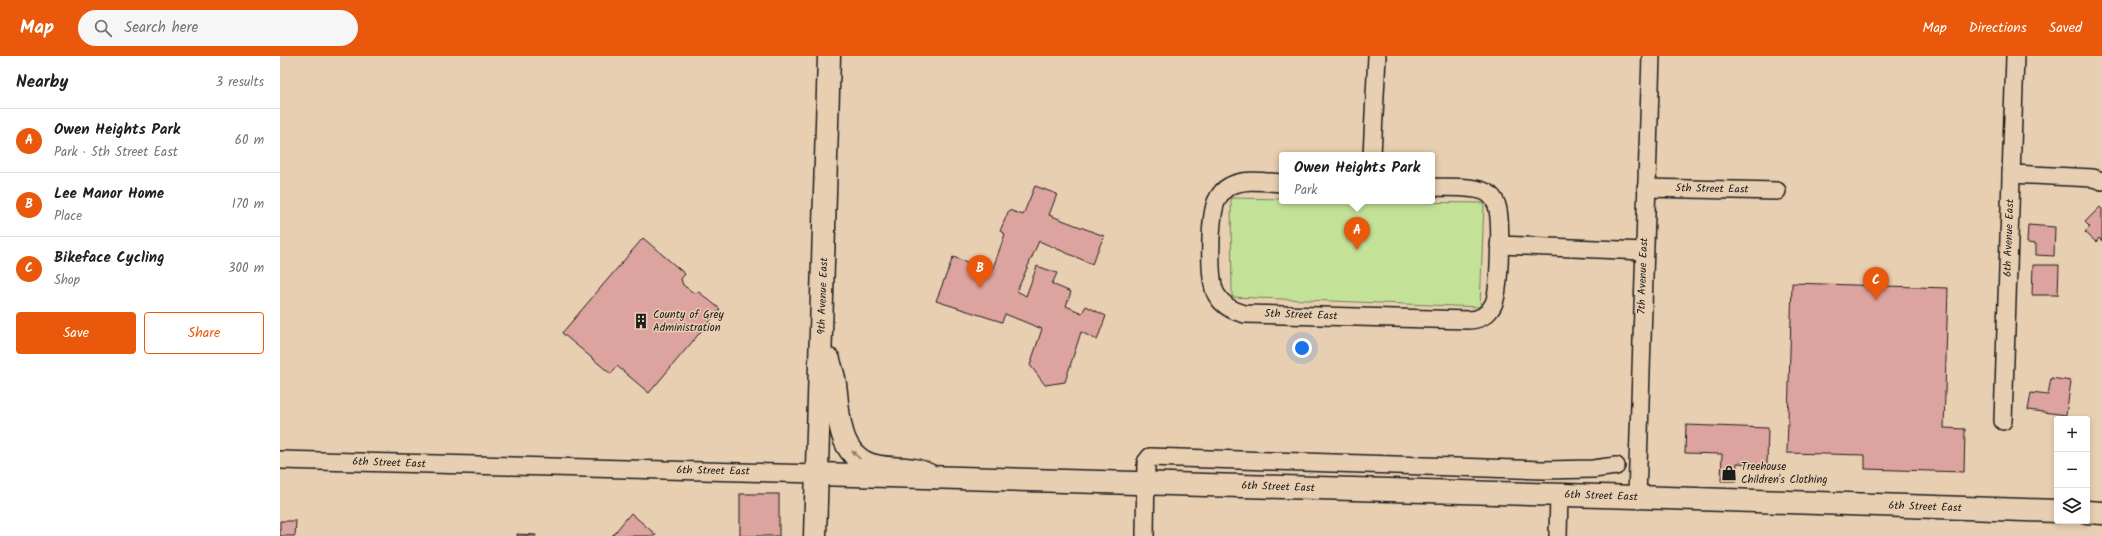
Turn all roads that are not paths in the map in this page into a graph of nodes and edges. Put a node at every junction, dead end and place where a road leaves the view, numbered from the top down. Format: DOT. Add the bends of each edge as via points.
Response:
graph roads {
  1 [pos="830,56"];
  2 [pos="1377,56"];
  3 [pos="1651,56"];
  4 [pos="2015,56"];
  5 [pos="1372,152"];
  6 [pos="2011,174"];
  7 [pos="2102,181"];
  8 [pos="1279,182"];
  9 [pos="1435,187"];
  10 [pos="1646,188"];
  11 [pos="1777,191"];
  12 [pos="1498,245"];
  13 [pos="1644,251"];
  14 [pos="822,333"];
  15 [pos="2003,421"];
  16 [pos="280,460"];
  17 [pos="1353,464"];
  18 [pos="1616,466"];
  19 [pos="1488,469"];
  20 [pos="817,474"];
  21 [pos="932,477"];
  22 [pos="1146,483"];
  23 [pos="1352,489"];
  24 [pos="1488,493"];
  25 [pos="1559,494"];
  26 [pos="1637,497"];
  27 [pos="2054,511"];
  28 [pos="2090,512"];
  29 [pos="2102,513"];
  30 [pos="815,536"];
  31 [pos="1146,536"];
  32 [pos="1558,536"];
  1 -- 14 [label="main road, 9th Avenue East"];
  2 -- 5 [label="street"];
  3 -- 10 [label="street, 7th Avenue East"];
  4 -- 6 [label="street, 6th Avenue East"];
  6 -- 7 [label="street" via="2093,178"];
  6 -- 15 [label="street, 6th Avenue East"];
  8 -- 12 [label="street, 5th Street East" via="1238,183 1226,189 1216,203 1211,232 1213,285 1215,293 1224,305 1238,312 1473,320 1486,314 1495,302"];
  9 -- 12 [label="street, 5th Street East" via="1476,189 1490,195 1498,210"];
  10 -- 11 [label="street, 5th Street East"];
  10 -- 13 [label="street, 7th Avenue East"];
  12 -- 13 [label="street"];
  13 -- 26 [label="street, 7th Avenue East"];
  14 -- 20 [label="main road, 9th Avenue East"];
  21 -- 14 [label="main road, one-way" via="921,471 874,466 860,460 850,450 841,433 835,383"];
  16 -- 20 [label="street, 6th Street East"];
  17 -- 19 [label="street"];
  17 -- 22 [label="street" via="1150,457 1146,462"];
  17 -- 23 [label="street"];
  18 -- 19 [label="street" via="1569,470"];
  19 -- 24 [label="street"];
  20 -- 21 [label="main road, 6th Street East"];
  20 -- 30 [label="main road, 9th Avenue East"];
  21 -- 22 [label="main road, 6th Street East"];
  22 -- 23 [label="main road, 6th Street East"];
  22 -- 31 [label="street"];
  23 -- 24 [label="main road, 6th Street East"];
  24 -- 25 [label="main road, 6th Street East"];
  25 -- 26 [label="main road, 6th Street East"];
  25 -- 32 [label="street"];
  26 -- 27 [label="main road, 6th Street East"];
  28 -- 29 [label="main road"];
}
